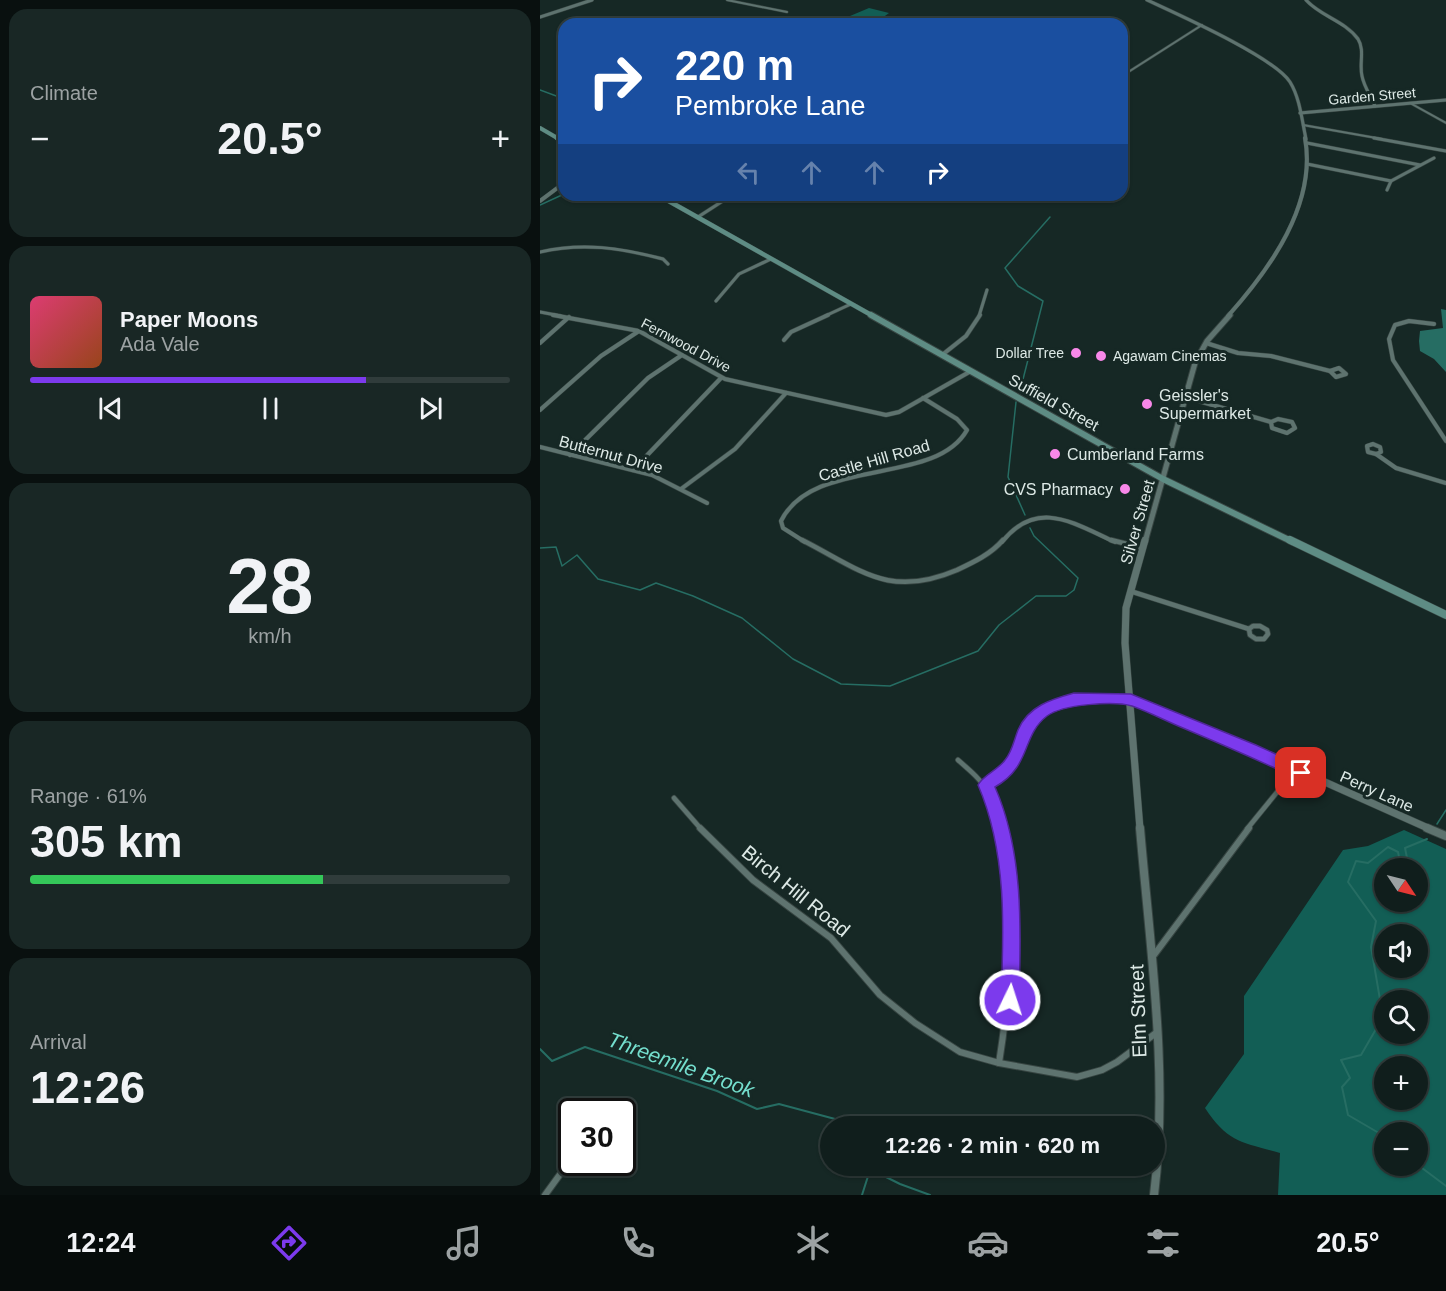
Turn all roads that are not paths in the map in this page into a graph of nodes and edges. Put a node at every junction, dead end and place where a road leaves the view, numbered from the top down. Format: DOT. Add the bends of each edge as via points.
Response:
graph roads {
  1 [pos="592,0"];
  2 [pos="727,0"];
  3 [pos="1147,0"];
  4 [pos="1306,0"];
  5 [pos="787,12"];
  6 [pos="540,17"];
  7 [pos="1202,25"];
  8 [pos="1128,73"];
  9 [pos="1446,100"];
  10 [pos="1410,103"];
  11 [pos="1375,106"];
  12 [pos="1300,113"];
  13 [pos="1446,123"];
  14 [pos="1303,125"];
  15 [pos="540,128"];
  16 [pos="558,138"];
  17 [pos="1308,143"];
  18 [pos="1446,151"];
  19 [pos="1434,158"];
  20 [pos="1307,164"];
  21 [pos="1420,165"];
  22 [pos="1391,181"];
  23 [pos="558,188"];
  24 [pos="1387,190"];
  25 [pos="540,201"];
  26 [pos="669,201"];
  27 [pos="723,201"];
  28 [pos="698,217"];
  29 [pos="540,252"];
  30 [pos="771,259"];
  31 [pos="668,264"];
  32 [pos="987,290"];
  33 [pos="716,301"];
  34 [pos="851,304"];
  35 [pos="540,312"];
  36 [pos="569,317"];
  37 [pos="1434,324"];
  38 [pos="639,331"];
  39 [pos="784,340"];
  40 [pos="540,343"];
  41 [pos="1206,343"];
  42 [pos="682,355"];
  43 [pos="942,355"];
  44 [pos="971,371"];
  45 [pos="1330,371"];
  46 [pos="721,378"];
  47 [pos="786,393"];
  48 [pos="1185,397"];
  49 [pos="923,398"];
  50 [pos="540,410"];
  51 [pos="1271,422"];
  52 [pos="1446,441"];
  53 [pos="540,447"];
  54 [pos="1376,454"];
  55 [pos="570,455"];
  56 [pos="633,470"];
  57 [pos="1163,479"];
  58 [pos="1446,483"];
  59 [pos="681,489"];
  60 [pos="707,503"];
  61 [pos="1143,548"];
  62 [pos="1130,591"];
  63 [pos="1446,615"];
  64 [pos="1249,629"];
  65 [pos="1131,700"];
  66 [pos="958,760"];
  67 [pos="1301,773"];
  68 [pos="986,785"];
  69 [pos="674,798"];
  70 [pos="1446,836"];
  71 [pos="1152,957"];
  72 [pos="1156,1033"];
  73 [pos="999,1063"];
  74 [pos="559,1176"];
  75 [pos="545,1195"];
  76 [pos="1154,1195"];
  1 -- 6 [label="street"];
  2 -- 5 [label="street"];
  3 -- 7 [label="street, Silver Street"];
  4 -- 11 [label="street" via="1358,40 1363,78"];
  7 -- 8 [label="street"];
  7 -- 12 [label="street, Silver Street" via="1276,69 1295,91"];
  9 -- 10 [label="street, Garden Street"];
  10 -- 11 [label="street, Garden Street"];
  10 -- 13 [label="street"];
  11 -- 12 [label="street, Garden Street"];
  12 -- 14 [label="street, Silver Street"];
  14 -- 17 [label="street, Silver Street"];
  14 -- 18 [label="street"];
  15 -- 16 [label="main road"];
  17 -- 20 [label="street, Silver Street"];
  17 -- 21 [label="street"];
  19 -- 21 [label="street"];
  20 -- 22 [label="street"];
  20 -- 41 [label="street, Silver Street" via="1304,194 1296,217 1247,295"];
  21 -- 22 [label="street"];
  22 -- 24 [label="street"];
  23 -- 25 [label="street"];
  26 -- 28 [label="main road, Suffield Street"];
  27 -- 28 [label="street"];
  28 -- 30 [label="main road, Suffield Street"];
  29 -- 31 [label="street" via="603,245 663,259"];
  30 -- 33 [label="street" via="739,274"];
  30 -- 34 [label="main road, Suffield Street"];
  32 -- 43 [label="street" via="986,304 978,317 957,345"];
  34 -- 39 [label="street" via="791,332"];
  34 -- 43 [label="main road, Suffield Street"];
  35 -- 36 [label="street, Fernwood Drive"];
  36 -- 38 [label="street, Fernwood Drive"];
  36 -- 40 [label="street"];
  37 -- 52 [label="street" via="1409,321 1395,325 1390,331 1390,352"];
  38 -- 42 [label="street, Fernwood Drive"];
  38 -- 50 [label="street" via="597,360"];
  41 -- 45 [label="street"];
  41 -- 48 [label="street, Silver Street" via="1195,363"];
  42 -- 46 [label="street, Fernwood Drive"];
  42 -- 55 [label="street" via="648,378"];
  43 -- 44 [label="main road, Suffield Street"];
  44 -- 49 [label="street"];
  44 -- 57 [label="main road, Suffield Street"];
  46 -- 47 [label="street, Fernwood Drive"];
  46 -- 56 [label="street"];
  47 -- 49 [label="street, Fernwood Drive" via="892,414"];
  47 -- 59 [label="street" via="735,449"];
  48 -- 51 [label="street"];
  48 -- 57 [label="street, Silver Street"];
  49 -- 61 [label="street, Castle Hill Road" via="963,423 968,430 964,439 928,459 821,486 784,515 784,530 895,585 962,567 994,550 1014,526 1033,519 1072,522 1113,541"];
  51 -- 51 [label="street" via="1272,428 1280,433 1295,428 1285,419"];
  53 -- 55 [label="street, Butternut Drive"];
  54 -- 58 [label="street" via="1392,466"];
  55 -- 56 [label="street, Butternut Drive"];
  56 -- 59 [label="street, Butternut Drive"];
  57 -- 61 [label="street, Silver Street"];
  57 -- 63 [label="main road, Suffield Street"];
  59 -- 60 [label="street, Butternut Drive"];
  61 -- 62 [label="street, Silver Street"];
  62 -- 64 [label="street"];
  62 -- 65 [label="street, Silver Street" via="1125,618"];
  65 -- 67 [label="street, Perry Lane"];
  65 -- 68 [label="street" via="1074,699 1047,708 1027,728 1010,766"];
  65 -- 71 [label="street, Silver Street"];
  66 -- 68 [label="street"];
  67 -- 70 [label="street, Perry Lane"];
  67 -- 71 [label="street, Elm Street" via="1291,775 1266,804"];
  68 -- 73 [label="street" via="995,810 1011,891 1011,987"];
  69 -- 73 [label="street, Birch Hill Road" via="753,880 831,938 894,1007 960,1052"];
  71 -- 72 [label="street, Elm Street"];
  72 -- 73 [label="street, Birch Hill Road" via="1117,1062 1086,1076"];
  72 -- 76 [label="street, Elm Street" via="1160,1148"];
  74 -- 75 [label="street"];
}
